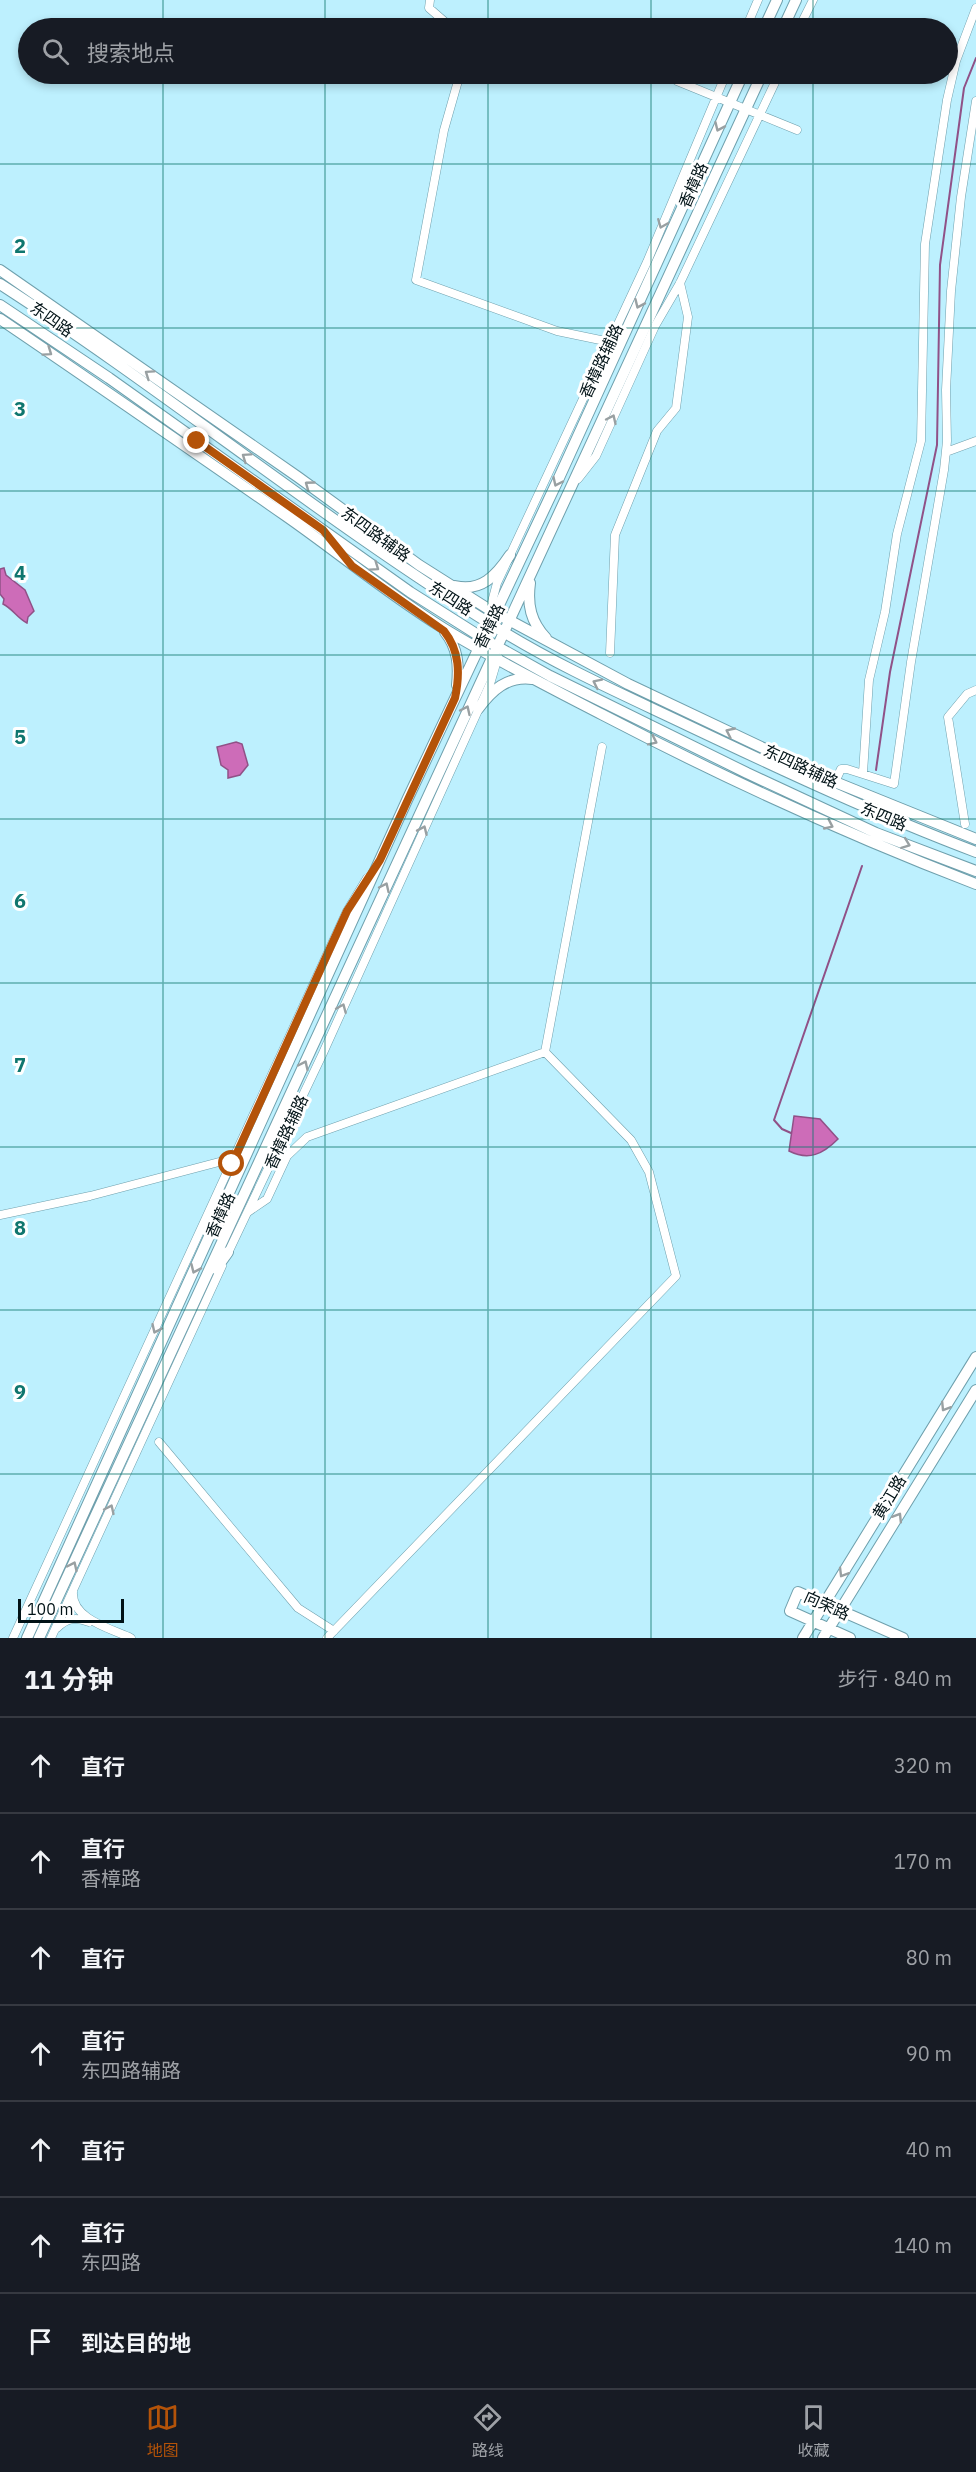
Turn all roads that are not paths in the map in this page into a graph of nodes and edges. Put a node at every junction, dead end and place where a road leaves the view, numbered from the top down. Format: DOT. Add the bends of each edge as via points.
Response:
graph roads {
  1 [pos="430,0"];
  2 [pos="758,0"];
  3 [pos="777,0"];
  4 [pos="796,0"];
  5 [pos="813,0"];
  6 [pos="976,8"];
  7 [pos="440,18"];
  8 [pos="750,18"];
  9 [pos="769,18"];
  10 [pos="788,18"];
  11 [pos="804,18"];
  12 [pos="958,56"];
  13 [pos="457,84"];
  14 [pos="685,84"];
  15 [pos="721,84"];
  16 [pos="739,84"];
  17 [pos="757,84"];
  18 [pos="774,84"];
  19 [pos="951,84"];
  20 [pos="716,96"];
  21 [pos="976,101"];
  22 [pos="730,103"];
  23 [pos="745,109"];
  24 [pos="759,115"];
  25 [pos="797,130"];
  26 [pos="0,270"];
  27 [pos="680,283"];
  28 [pos="0,284"];
  29 [pos="0,305"];
  30 [pos="0,319"];
  31 [pos="610,342"];
  32 [pos="976,441"];
  33 [pos="946,452"];
  34 [pos="572,487"];
  35 [pos="341,509"];
  36 [pos="323,530"];
  37 [pos="370,543"];
  38 [pos="510,555"];
  39 [pos="352,566"];
  40 [pos="535,566"];
  41 [pos="404,567"];
  42 [pos="449,584"];
  43 [pos="490,617"];
  44 [pos="509,621"];
  45 [pos="434,622"];
  46 [pos="504,632"];
  47 [pos="481,642"];
  48 [pos="558,648"];
  49 [pos="496,653"];
  50 [pos="610,653"];
  51 [pos="535,680"];
  52 [pos="625,682"];
  53 [pos="575,689"];
  54 [pos="976,690"];
  55 [pos="455,698"];
  56 [pos="593,698"];
  57 [pos="651,708"];
  58 [pos="478,709"];
  59 [pos="621,725"];
  60 [pos="602,747"];
  61 [pos="863,773"];
  62 [pos="835,782"];
  63 [pos="964,824"];
  64 [pos="976,839"];
  65 [pos="976,852"];
  66 [pos="380,860"];
  67 [pos="976,871"];
  68 [pos="976,884"];
  69 [pos="545,1052"];
  70 [pos="232,1164"];
  71 [pos="247,1212"];
  72 [pos="0,1215"];
  73 [pos="228,1252"];
  74 [pos="203,1286"];
  75 [pos="976,1357"];
  76 [pos="976,1389"];
  77 [pos="159,1442"];
  78 [pos="74,1586"];
  79 [pos="824,1604"];
  80 [pos="840,1610"];
  81 [pos="813,1622"];
  82 [pos="334,1632"];
  83 [pos="826,1633"];
  84 [pos="52,1635"];
  85 [pos="13,1638"];
  86 [pos="27,1638"];
  87 [pos="39,1638"];
  88 [pos="122,1638"];
  89 [pos="131,1638"];
  90 [pos="327,1638"];
  91 [pos="803,1638"];
  92 [pos="850,1638"];
  93 [pos="903,1638"];
  1 -- 7 [label="street" via="429,8"];
  2 -- 8 [label="street"];
  3 -- 9 [label="main road"];
  4 -- 10 [label="main road"];
  5 -- 11 [label="street"];
  6 -- 12 [label="street"];
  13 -- 31 [label="street" via="444,130 416,280 557,331"];
  14 -- 20 [label="street"];
  15 -- 20 [label="street, 香樟路辅路"];
  16 -- 22 [label="main road, 香樟路"];
  17 -- 23 [label="main road, 香樟路"];
  18 -- 24 [label="street, 香樟路"];
  19 -- 61 [label="street" via="925,244 921,441 897,534 870,680"];
  20 -- 22 [label="street"];
  20 -- 31 [label="street, 香樟路辅路, one-way"];
  21 -- 33 [label="street" via="951,291"];
  22 -- 23 [label="street"];
  22 -- 43 [label="main road, 香樟路, one-way"];
  23 -- 24 [label="street"];
  23 -- 34 [label="main road, 香樟路"];
  24 -- 25 [label="street"];
  24 -- 27 [label="street, 香樟路"];
  35 -- 26 [label="main road, 东四路辅路, one-way"];
  34 -- 27 [label="street, 香樟路, one-way" via="596,456 655,326"];
  27 -- 50 [label="street" via="688,317 676,408 657,431 615,535"];
  37 -- 28 [label="main road, 东四路, one-way"];
  29 -- 36 [label="main road, 东四路"];
  30 -- 39 [label="main road, one-way" via="279,511"];
  31 -- 38 [label="street, 香樟路辅路"];
  32 -- 33 [label="street"];
  33 -- 61 [label="street" via="894,784"];
  34 -- 40 [label="main road, 香樟路"];
  35 -- 37 [label="main road"];
  35 -- 42 [label="main road, 东四路辅路"];
  36 -- 39 [label="main road"];
  36 -- 47 [label="main road, 东四路, one-way"];
  37 -- 41 [label="main road, 东四路"];
  38 -- 42 [label="main road" via="496,574 480,585 464,588"];
  38 -- 43 [label="street, 香樟路辅路" via="497,583"];
  39 -- 45 [label="main road"];
  40 -- 44 [label="main road, 香樟路"];
  40 -- 48 [label="main road" via="529,591 530,608 541,632"];
  41 -- 42 [label="main road"];
  41 -- 43 [label="main road, 东四路"];
  42 -- 43 [label="main road, 东四路辅路"];
  43 -- 44 [label="main road, 东四路辅路"];
  43 -- 46 [label="main road, 东四路"];
  43 -- 47 [label="main road, 香樟路"];
  44 -- 46 [label="main road, 香樟路"];
  44 -- 48 [label="main road, 东四路辅路"];
  45 -- 47 [label="main road"];
  45 -- 55 [label="main road" via="449,637 456,652"];
  46 -- 49 [label="main road, 香樟路"];
  57 -- 46 [label="main road, 东四路, one-way" via="590,680"];
  47 -- 49 [label="main road, 东四路"];
  47 -- 55 [label="main road, 香樟路"];
  48 -- 52 [label="main road, 东四路辅路"];
  49 -- 51 [label="main road"];
  49 -- 53 [label="main road, 东四路"];
  49 -- 58 [label="street, 香樟路辅路" via="490,684"];
  74 -- 49 [label="main road, 香樟路, one-way"];
  51 -- 53 [label="main road"];
  51 -- 58 [label="main road" via="503,683"];
  51 -- 59 [label="main road"];
  52 -- 57 [label="main road"];
  62 -- 52 [label="main road, 东四路辅路, one-way"];
  53 -- 56 [label="main road, 东四路"];
  54 -- 63 [label="street" via="967,694 948,717"];
  55 -- 66 [label="main road, 香樟路"];
  56 -- 59 [label="main road"];
  56 -- 67 [label="main road, 东四路, one-way" via="835,814"];
  57 -- 65 [label="main road, 东四路" via="865,808"];
  71 -- 58 [label="street, 香樟路辅路, one-way"];
  59 -- 68 [label="main road, one-way" via="858,838"];
  60 -- 69 [label="street"];
  61 -- 62 [label="street" via="841,769"];
  62 -- 64 [label="main road, 东四路辅路"];
  66 -- 70 [label="street" via="347,911"];
  66 -- 86 [label="main road, 香樟路, one-way"];
  69 -- 71 [label="street" via="307,1137 287,1156 267,1198"];
  69 -- 82 [label="street" via="631,1140 649,1173 676,1276"];
  70 -- 72 [label="street" via="219,1162"];
  70 -- 85 [label="street, one-way"];
  71 -- 73 [label="street, 香樟路辅路"];
  73 -- 74 [label="main road"];
  78 -- 73 [label="street, 香樟路辅路, one-way"];
  87 -- 74 [label="main road, 香樟路, one-way"];
  75 -- 79 [label="main road, 黄江路, one-way"];
  80 -- 76 [label="main road, 黄江路, one-way"];
  77 -- 82 [label="street" via="298,1608"];
  78 -- 84 [label="street, 香樟路辅路"];
  78 -- 89 [label="street" via="74,1602 82,1614"];
  79 -- 80 [label="main road, 向荣路"];
  79 -- 81 [label="main road, 黄江路"];
  79 -- 81 [label="main road, 向荣路" via="798,1592 790,1611"];
  80 -- 83 [label="main road, 黄江路"];
  80 -- 93 [label="main road, 向荣路"];
  81 -- 83 [label="main road, 向荣路"];
  81 -- 91 [label="main road, 黄江路"];
  82 -- 90 [label="street"];
  83 -- 92 [label="main road, 向荣路"];
  84 -- 88 [label="street" via="63,1623 76,1618"];
}
